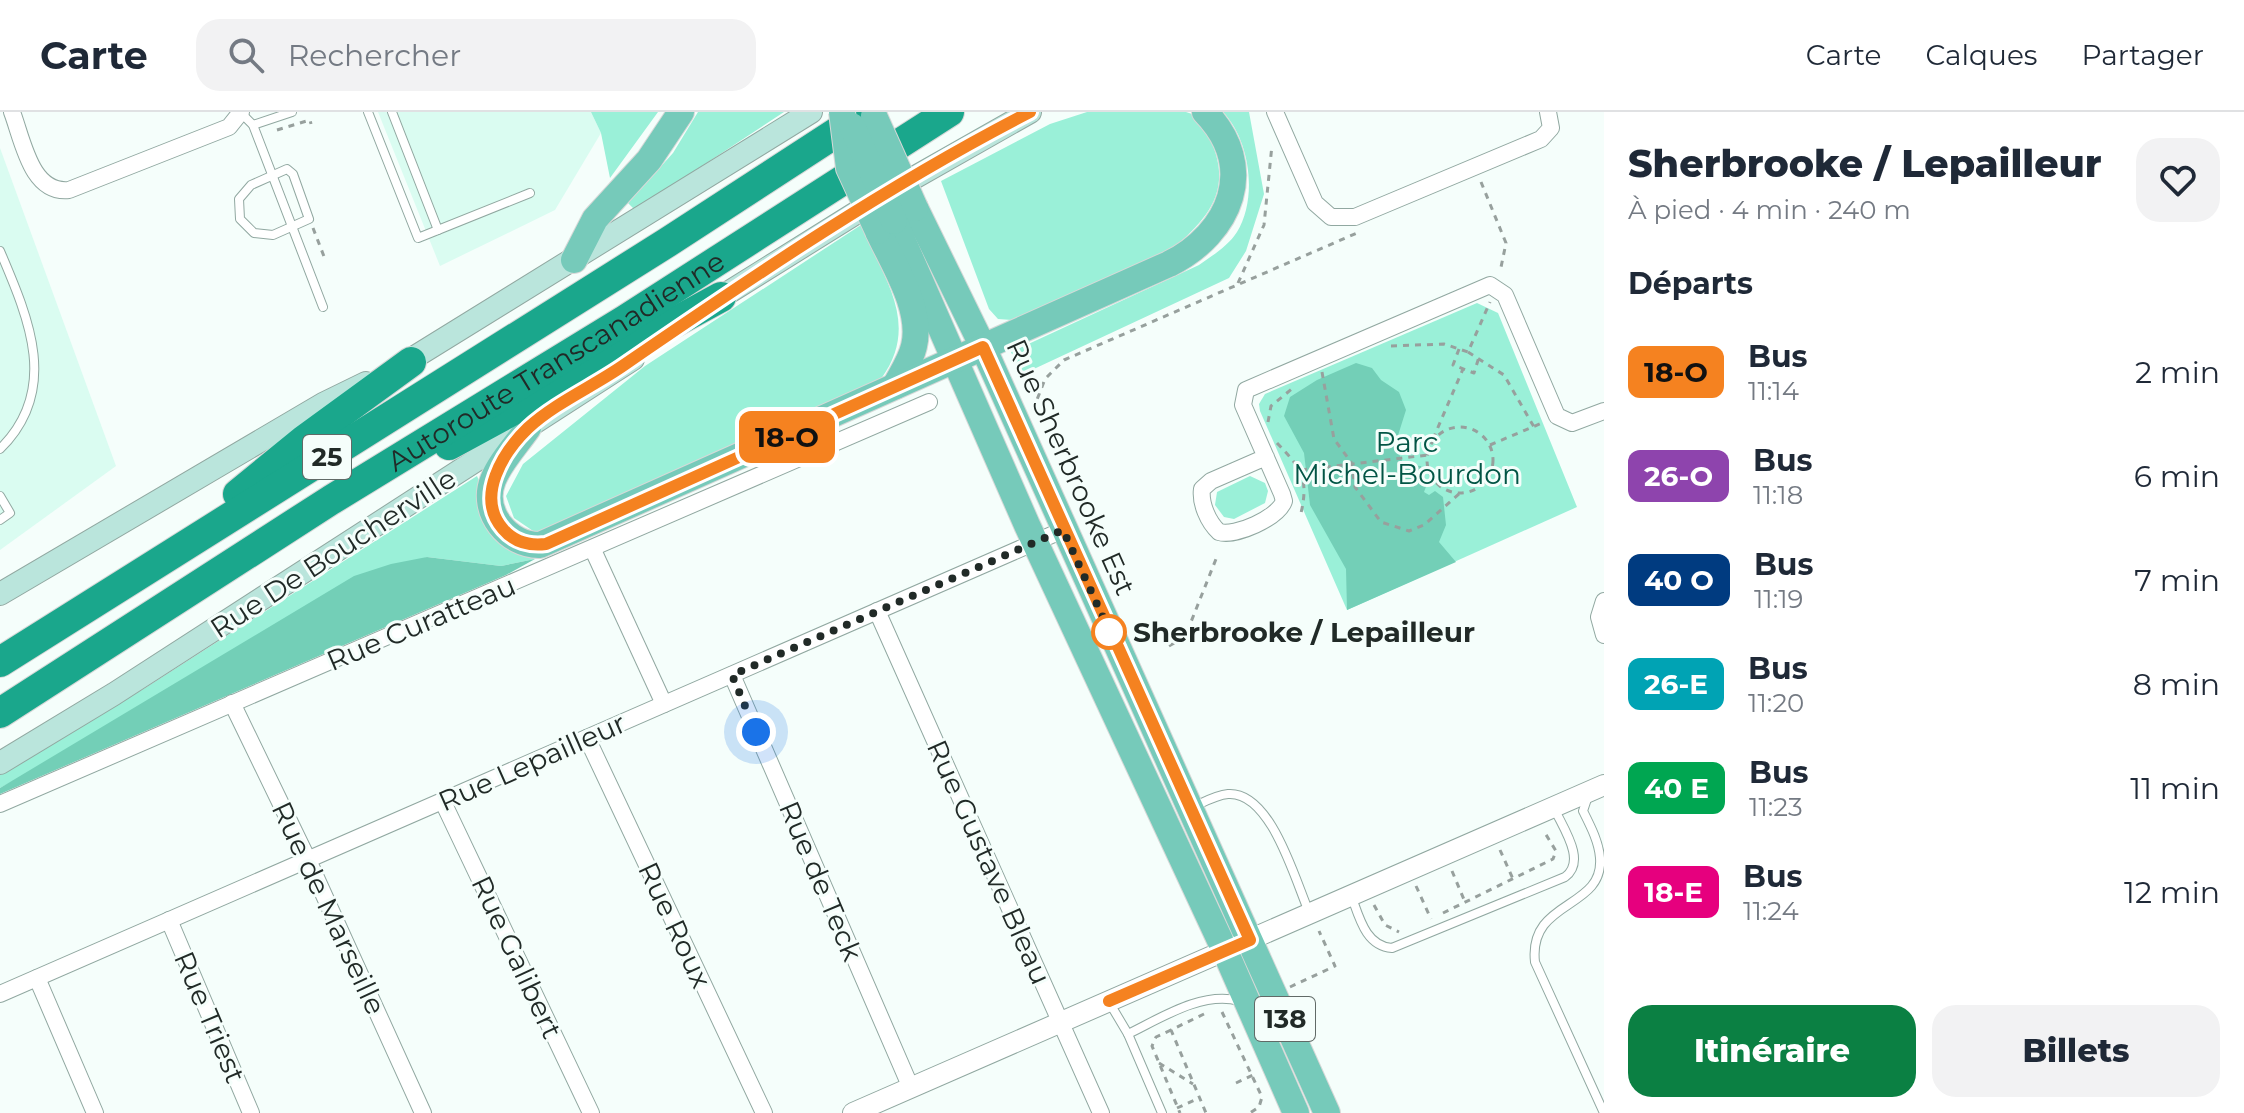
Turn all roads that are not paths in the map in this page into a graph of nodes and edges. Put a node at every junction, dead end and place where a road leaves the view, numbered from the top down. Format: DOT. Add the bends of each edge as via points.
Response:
graph roads {
  1 [pos="12,112"];
  2 [pos="292,112"];
  3 [pos="368,112"];
  4 [pos="392,112"];
  5 [pos="681,112"];
  6 [pos="811,112"];
  7 [pos="844,112"];
  8 [pos="949,112"];
  9 [pos="1030,112"];
  10 [pos="1205,112"];
  11 [pos="1275,112"];
  12 [pos="872,113"];
  13 [pos="245,117"];
  14 [pos="1550,120"];
  15 [pos="272,175"];
  16 [pos="530,193"];
  17 [pos="896,220"];
  18 [pos="292,227"];
  19 [pos="438,230"];
  20 [pos="0,251"];
  21 [pos="574,260"];
  22 [pos="721,297"];
  23 [pos="323,307"];
  24 [pos="983,347"];
  25 [pos="956,359"];
  26 [pos="411,362"];
  27 [pos="895,386"];
  28 [pos="929,402"];
  29 [pos="1604,411"];
  30 [pos="528,428"];
  31 [pos="0,449"];
  32 [pos="1266,457"];
  33 [pos="0,496"];
  34 [pos="331,500"];
  35 [pos="0,520"];
  36 [pos="1063,530"];
  37 [pos="1036,542"];
  38 [pos="593,550"];
  39 [pos="137,577"];
  40 [pos="0,594"];
  41 [pos="1604,601"];
  42 [pos="877,611"];
  43 [pos="1604,635"];
  44 [pos="1119,654"];
  45 [pos="0,662"];
  46 [pos="1093,669"];
  47 [pos="732,675"];
  48 [pos="232,703"];
  49 [pos="664,704"];
  50 [pos="0,713"];
  51 [pos="587,738"];
  52 [pos="0,763"];
  53 [pos="1597,788"];
  54 [pos="443,802"];
  55 [pos="0,804"];
  56 [pos="1192,808"];
  57 [pos="1554,808"];
  58 [pos="308,860"];
  59 [pos="1351,895"];
  60 [pos="169,920"];
  61 [pos="1314,922"];
  62 [pos="1250,940"];
  63 [pos="1225,951"];
  64 [pos="37,978"];
  65 [pos="0,994"];
  66 [pos="1109,1001"];
  67 [pos="1248,1004"];
  68 [pos="1061,1023"];
  69 [pos="1128,1034"];
  70 [pos="911,1088"];
  71 [pos="1323,1106"];
  72 [pos="417,1111"];
  73 [pos="1292,1112"];
  74 [pos="95,1113"];
  75 [pos="251,1113"];
  76 [pos="591,1113"];
  77 [pos="764,1113"];
  78 [pos="853,1113"];
  79 [pos="1101,1113"];
  80 [pos="1162,1113"];
  81 [pos="1604,1113"];
  1 -- 13 [label="street" via="37,174 48,188 69,190"];
  2 -- 13 [label="lane"];
  3 -- 19 [label="lane" via="418,238"];
  4 -- 19 [label="lane"];
  5 -- 21 [label="main road" via="649,160 595,219"];
  6 -- 21 [label="main road"];
  7 -- 17 [label="main road, bridge" via="849,168"];
  8 -- 34 [label="highway, Autoroute Transcanadienne / 25" via="638,312"];
  9 -- 22 [label="main road, Rue De Boucherville"];
  10 -- 24 [label="main road" via="1226,142 1232,169 1227,208 1209,238 1169,264"];
  11 -- 14 [label="street" via="1319,209 1354,226 1541,139"];
  12 -- 17 [label="main road, Rue Sherbrooke Est / 138, bridge"];
  12 -- 39 [label="highway, Autoroute Transcanadienne / 25"];
  13 -- 15 [label="lane"];
  15 -- 18 [label="lane"];
  15 -- 18 [label="lane" via="290,170 309,215"];
  15 -- 18 [label="lane" via="244,192 240,219 263,236"];
  16 -- 19 [label="lane"];
  17 -- 24 [label="main road, Rue Sherbrooke Est / 138"];
  17 -- 25 [label="main road, Rue Sherbrooke Est / 138"];
  17 -- 27 [label="main road" via="916,327 913,352"];
  18 -- 23 [label="lane"];
  20 -- 31 [label="lane" via="16,289 35,364 35,390 18,431"];
  21 -- 26 [label="main road"];
  22 -- 30 [label="main road, Rue De Boucherville"];
  22 -- 34 [label="highway" via="484,429"];
  24 -- 25 [label="main road"];
  24 -- 36 [label="main road, Rue Sherbrooke Est / 138"];
  25 -- 27 [label="main road"];
  25 -- 37 [label="main road, Rue Sherbrooke Est / 138"];
  26 -- 39 [label="highway" via="304,440"];
  26 -- 40 [label="main road" via="323,404"];
  27 -- 30 [label="main road" via="540,545 524,543 504,530 490,495 493,479"];
  28 -- 38 [label="street, Rue Curatteau"];
  29 -- 32 [label="street" via="1572,423 1557,416 1505,295 1497,286 1483,286 1246,390 1243,405"];
  30 -- 52 [label="main road, Rue De Boucherville"];
  32 -- 32 [label="street" via="1282,507 1231,533 1219,532 1210,523 1202,489"];
  33 -- 35 [label="lane" via="10,513"];
  34 -- 50 [label="highway, Autoroute Transcanadienne / 25"];
  36 -- 37 [label="street, Rue Lepailleur"];
  36 -- 44 [label="main road, Rue Sherbrooke Est / 138"];
  37 -- 42 [label="street, Rue Lepailleur"];
  37 -- 46 [label="main road, Rue Sherbrooke Est / 138"];
  38 -- 48 [label="street, Rue Curatteau"];
  38 -- 49 [label="street"];
  39 -- 45 [label="highway, Autoroute Transcanadienne / 25"];
  41 -- 43 [label="street" via="1599,617"];
  42 -- 47 [label="street, Rue Lepailleur"];
  42 -- 68 [label="street, Rue Gustave Bleau"];
  44 -- 46 [label="lane"];
  44 -- 56 [label="main road, Rue Sherbrooke Est / 138"];
  46 -- 63 [label="main road, Rue Sherbrooke Est / 138"];
  47 -- 49 [label="street, Rue Lepailleur"];
  47 -- 70 [label="street, Rue de Teck"];
  48 -- 55 [label="street, Rue Curatteau"];
  48 -- 58 [label="street, Rue de Marseille"];
  49 -- 51 [label="street, Rue Lepailleur"];
  51 -- 54 [label="street, Rue Lepailleur"];
  51 -- 77 [label="street, Rue Roux"];
  53 -- 57 [label="street"];
  53 -- 81 [label="lane" via="1583,811 1597,843 1599,872 1585,894 1548,917 1534,950"];
  54 -- 58 [label="street, Rue Lepailleur"];
  54 -- 76 [label="street, Rue Galibert"];
  56 -- 61 [label="lane" via="1226,794 1246,797 1263,809"];
  56 -- 62 [label="main road, Rue Sherbrooke Est / 138"];
  57 -- 59 [label="street"];
  57 -- 59 [label="lane" via="1576,859 1570,873 1416,940 1392,948 1379,945 1364,928"];
  58 -- 60 [label="street, Rue Lepailleur"];
  58 -- 72 [label="street, Rue de Marseille"];
  59 -- 61 [label="street"];
  60 -- 64 [label="street, Rue Lepailleur"];
  60 -- 75 [label="street, Rue Triest"];
  61 -- 62 [label="street"];
  62 -- 63 [label="street"];
  62 -- 71 [label="main road, Rue Sherbrooke Est / 138"];
  63 -- 66 [label="street"];
  63 -- 67 [label="main road, Rue Sherbrooke Est / 138"];
  64 -- 65 [label="street, Rue Lepailleur"];
  64 -- 74 [label="street"];
  66 -- 68 [label="street"];
  66 -- 69 [label="lane"];
  67 -- 69 [label="lane" via="1224,997 1206,999"];
  67 -- 73 [label="main road, Rue Sherbrooke Est / 138"];
  68 -- 70 [label="street"];
  68 -- 79 [label="street, Rue Gustave Bleau"];
  69 -- 80 [label="lane"];
  70 -- 78 [label="street"];
  71 -- 73 [label="lane"];
}
